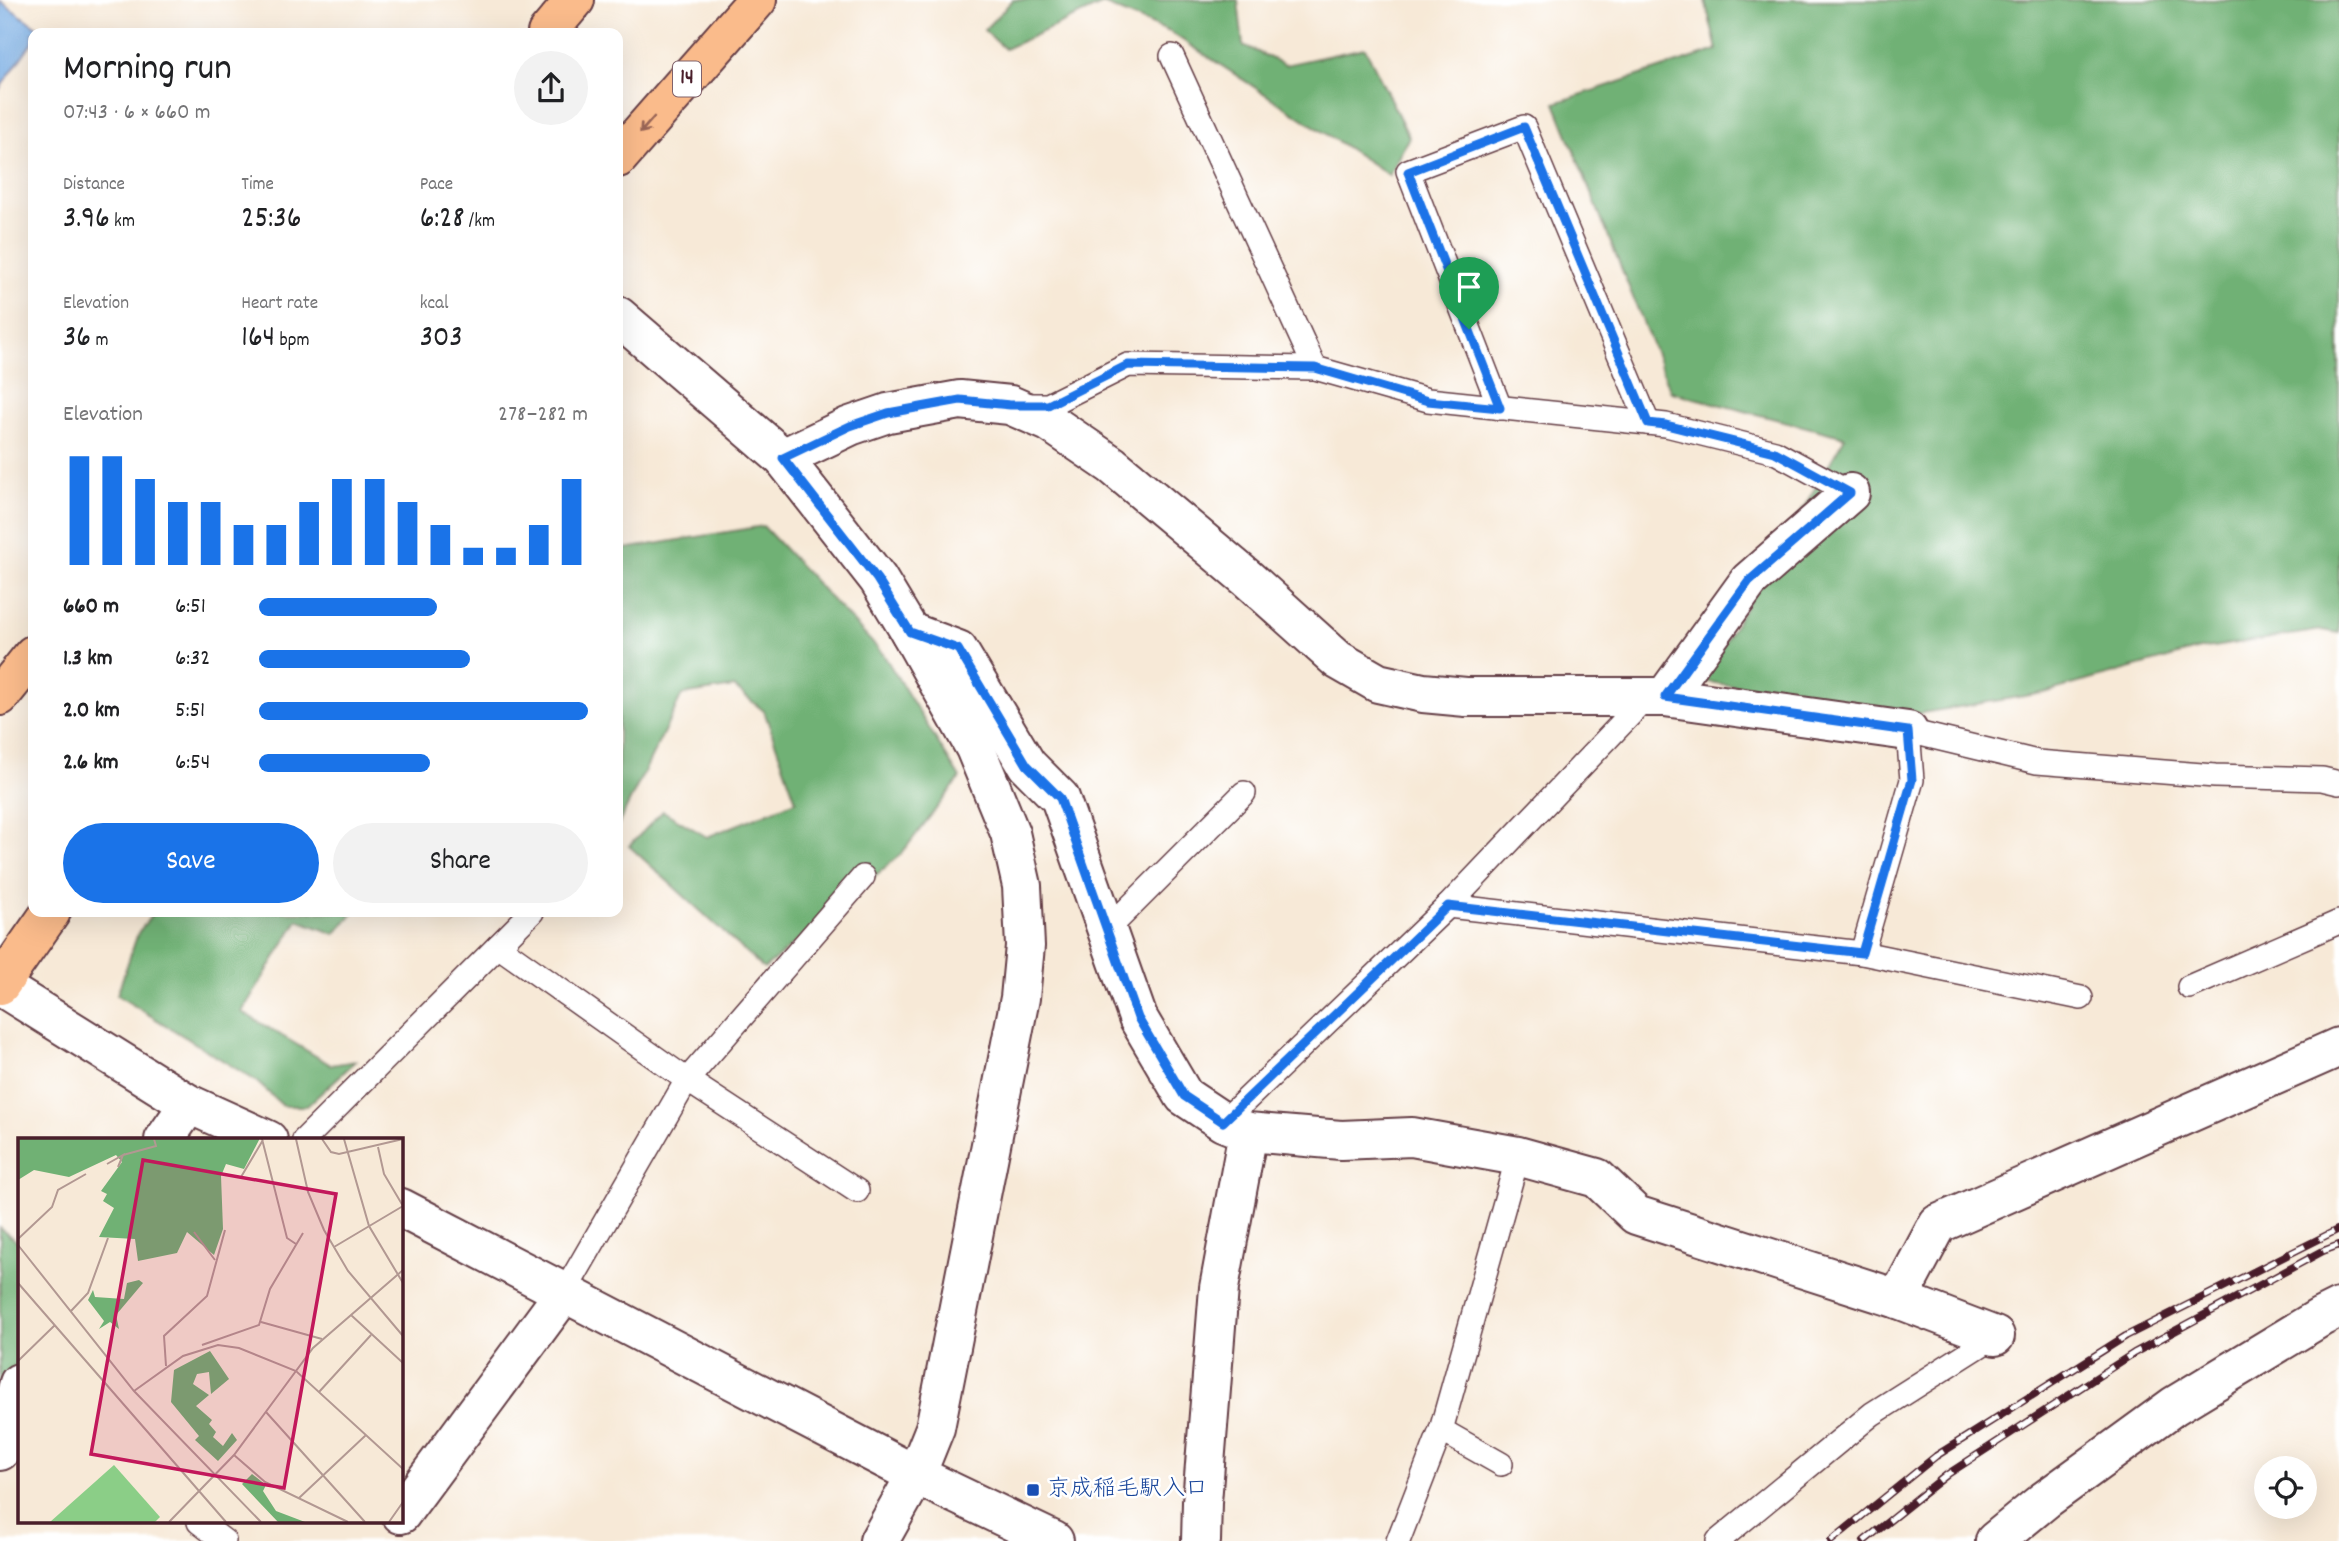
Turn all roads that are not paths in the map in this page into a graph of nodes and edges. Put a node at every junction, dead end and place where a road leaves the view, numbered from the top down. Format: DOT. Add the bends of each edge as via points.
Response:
graph roads {
  1 [pos="575,0"];
  2 [pos="757,0"];
  3 [pos="551,28"];
  4 [pos="1172,56"];
  5 [pos="623,152"];
  6 [pos="623,320"];
  7 [pos="1315,368"];
  8 [pos="1010,405"];
  9 [pos="1500,408"];
  10 [pos="1648,423"];
  11 [pos="783,458"];
  12 [pos="1850,493"];
  13 [pos="910,632"];
  14 [pos="28,661"];
  15 [pos="0,696"];
  16 [pos="1656,698"];
  17 [pos="1908,731"];
  18 [pos="2339,783"];
  19 [pos="1244,793"];
  20 [pos="863,877"];
  21 [pos="1448,906"];
  22 [pos="48,917"];
  23 [pos="527,917"];
  24 [pos="2339,922"];
  25 [pos="1107,930"];
  26 [pos="498,946"];
  27 [pos="1862,953"];
  28 [pos="0,986"];
  29 [pos="2189,987"];
  30 [pos="2081,998"];
  31 [pos="2339,1047"];
  32 [pos="687,1080"];
  33 [pos="189,1104"];
  34 [pos="1235,1127"];
  35 [pos="165,1138"];
  36 [pos="264,1138"];
  37 [pos="306,1138"];
  38 [pos="1518,1156"];
  39 [pos="858,1191"];
  40 [pos="402,1209"];
  41 [pos="564,1293"];
  42 [pos="1898,1299"];
  43 [pos="2339,1308"];
  44 [pos="1995,1336"];
  45 [pos="18,1388"];
  46 [pos="1441,1430"];
  47 [pos="0,1451"];
  48 [pos="1501,1464"];
  49 [pos="916,1475"];
  50 [pos="402,1513"];
  51 [pos="202,1524"];
  52 [pos="394,1524"];
  53 [pos="224,1541"];
  54 [pos="381,1541"];
  55 [pos="879,1541"];
  56 [pos="1054,1541"];
  57 [pos="1201,1541"];
  58 [pos="1398,1541"];
  59 [pos="1718,1541"];
  60 [pos="1995,1541"];
  1 -- 3 [label="highway"];
  2 -- 5 [label="highway, 14, one-way"];
  4 -- 7 [label="lane"];
  6 -- 11 [label="street"];
  7 -- 8 [label="lane" via="1128,365 1048,405"];
  7 -- 9 [label="lane" via="1428,401"];
  8 -- 11 [label="street" via="960,400 888,413"];
  8 -- 16 [label="street" via="1049,422 1112,465 1338,660 1378,683 1466,696"];
  9 -- 10 [label="lane"];
  9 -- 10 [label="lane" via="1408,172 1524,127"];
  10 -- 12 [label="lane" via="1775,452"];
  11 -- 13 [label="street" via="877,579"];
  12 -- 16 [label="street" via="1749,581"];
  13 -- 25 [label="street" via="958,649 1027,765 1060,798"];
  13 -- 49 [label="street" via="975,748 1010,832 1022,886 1025,946 1020,998 935,1428"];
  14 -- 15 [label="highway"];
  16 -- 17 [label="street"];
  16 -- 21 [label="lane"];
  17 -- 18 [label="lane" via="2037,762"];
  17 -- 27 [label="lane" via="1912,780"];
  19 -- 25 [label="lane"];
  20 -- 32 [label="lane"];
  21 -- 27 [label="lane"];
  21 -- 34 [label="lane"];
  22 -- 28 [label="highway"];
  23 -- 26 [label="lane"];
  24 -- 29 [label="lane"];
  25 -- 34 [label="street" via="1138,1018 1184,1096"];
  26 -- 32 [label="lane"];
  26 -- 37 [label="lane"];
  27 -- 30 [label="lane"];
  28 -- 33 [label="street"];
  31 -- 42 [label="street" via="1937,1224"];
  32 -- 39 [label="lane"];
  32 -- 41 [label="lane"];
  33 -- 35 [label="street"];
  33 -- 36 [label="street"];
  34 -- 38 [label="street" via="1341,1140 1412,1137"];
  34 -- 57 [label="street"];
  38 -- 42 [label="street" via="1597,1178 1636,1215"];
  38 -- 46 [label="lane"];
  40 -- 41 [label="street"];
  41 -- 49 [label="street"];
  41 -- 50 [label="street"];
  42 -- 44 [label="street"];
  43 -- 60 [label="street" via="2175,1406"];
  44 -- 59 [label="lane" via="1872,1414"];
  45 -- 47 [label="street"];
  46 -- 48 [label="lane"];
  46 -- 58 [label="lane"];
  49 -- 55 [label="street"];
  49 -- 56 [label="street"];
  51 -- 53 [label="lane"];
  52 -- 54 [label="street"];
}
